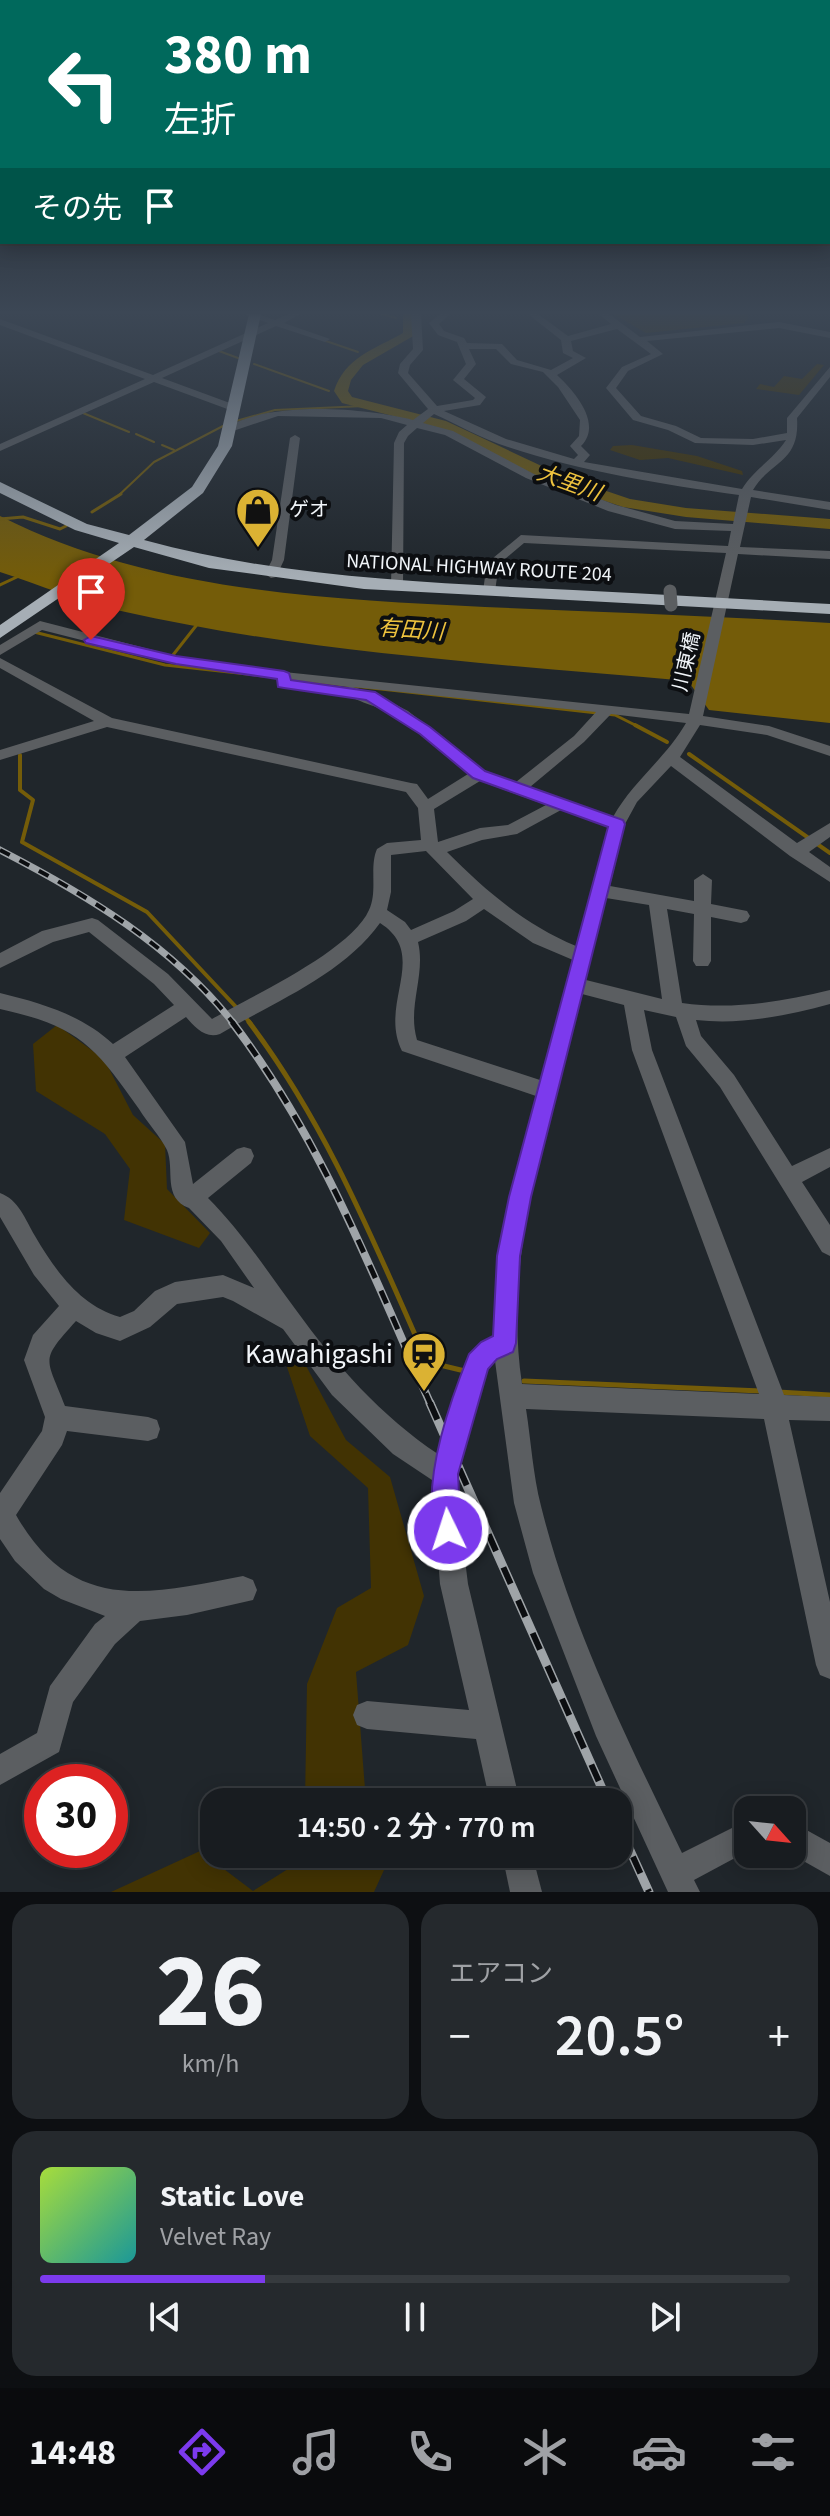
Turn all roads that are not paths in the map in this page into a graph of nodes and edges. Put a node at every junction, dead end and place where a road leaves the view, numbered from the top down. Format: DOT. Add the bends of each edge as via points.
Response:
graph roads {
  1 [pos="100,402"];
  2 [pos="218,402"];
  3 [pos="235,402"];
  4 [pos="427,402"];
  5 [pos="477,402"];
  6 [pos="572,402"];
  7 [pos="623,402"];
  8 [pos="804,402"];
  9 [pos="234,408"];
  10 [pos="433,410"];
  11 [pos="415,424"];
  12 [pos="230,429"];
  13 [pos="793,437"];
  14 [pos="295,438"];
  15 [pos="0,448"];
  16 [pos="578,462"];
  17 [pos="0,487"];
  18 [pos="745,496"];
  19 [pos="830,506"];
  20 [pos="738,526"];
  21 [pos="124,540"];
  22 [pos="733,550"];
  23 [pos="830,555"];
  24 [pos="273,571"];
  25 [pos="398,582"];
  26 [pos="489,588"];
  27 [pos="830,603"];
  28 [pos="720,605"];
  29 [pos="830,609"];
  30 [pos="0,620"];
  31 [pos="0,633"];
  32 [pos="0,651"];
  33 [pos="0,662"];
  34 [pos="375,690"];
  35 [pos="604,712"];
  36 [pos="695,720"];
  37 [pos="107,722"];
  38 [pos="793,737"];
  39 [pos="830,737"];
  40 [pos="830,751"];
  41 [pos="0,755"];
  42 [pos="670,757"];
  43 [pos="479,775"];
  44 [pos="520,787"];
  45 [pos="560,804"];
  46 [pos="426,807"];
  47 [pos="617,824"];
  48 [pos="830,829"];
  49 [pos="432,848"];
  50 [pos="796,852"];
  51 [pos="830,876"];
  52 [pos="703,880"];
  53 [pos="599,890"];
  54 [pos="484,900"];
  55 [pos="657,903"];
  56 [pos="702,911"];
  57 [pos="377,913"];
  58 [pos="741,916"];
  59 [pos="410,938"];
  60 [pos="582,956"];
  61 [pos="0,961"];
  62 [pos="702,961"];
  63 [pos="574,985"];
  64 [pos="830,997"];
  65 [pos="632,998"];
  66 [pos="0,1001"];
  67 [pos="188,1006"];
  68 [pos="678,1010"];
  69 [pos="112,1055"];
  70 [pos="547,1091"];
  71 [pos="244,1156"];
  72 [pos="830,1157"];
  73 [pos="789,1178"];
  74 [pos="190,1199"];
  75 [pos="0,1203"];
  76 [pos="830,1245"];
  77 [pos="74,1307"];
  78 [pos="291,1321"];
  79 [pos="504,1343"];
  80 [pos="773,1395"];
  81 [pos="512,1396"];
  82 [pos="830,1409"];
  83 [pos="57,1417"];
  84 [pos="148,1429"];
  85 [pos="445,1474"];
  86 [pos="1,1515"];
  87 [pos="243,1590"];
  88 [pos="134,1608"];
  89 [pos="830,1665"];
  90 [pos="367,1715"];
  91 [pos="488,1724"];
  92 [pos="0,1770"];
  93 [pos="502,1788"];
  94 [pos="734,1845"];
  95 [pos="806,1846"];
  96 [pos="830,1861"];
  97 [pos="520,1868"];
  98 [pos="679,1882"];
  99 [pos="526,1892"];
  1 -- 15 [label="street"];
  2 -- 9 [label="street"];
  3 -- 9 [label="highway"];
  4 -- 10 [label="street"];
  5 -- 10 [label="street"];
  6 -- 16 [label="street" via="585,420 584,437 575,446 584,455"];
  7 -- 13 [label="street" via="637,418 704,443"];
  8 -- 13 [label="street" via="792,418"];
  9 -- 12 [label="highway"];
  10 -- 11 [label="street"];
  10 -- 16 [label="street" via="508,444"];
  11 -- 12 [label="street" via="366,412 301,412 256,418"];
  11 -- 20 [label="street" via="449,433 530,476 612,508 675,525"];
  11 -- 25 [label="street" via="399,443"];
  12 -- 21 [label="highway" via="221,456 189,499"];
  13 -- 18 [label="street" via="780,458 755,477"];
  14 -- 24 [label="street"];
  16 -- 18 [label="street"];
  17 -- 21 [label="highway, NATIONAL HIGHWAY ROUTE 204" via="81,527"];
  18 -- 19 [label="street"];
  18 -- 20 [label="street, 川東橋"];
  20 -- 22 [label="street, 川東橋"];
  21 -- 24 [label="highway, NATIONAL HIGHWAY ROUTE 204" via="209,563"];
  21 -- 30 [label="highway"];
  21 -- 31 [label="highway"];
  22 -- 23 [label="street"];
  22 -- 26 [label="street" via="521,539 498,556"];
  22 -- 28 [label="street, 川東橋"];
  24 -- 25 [label="highway, NATIONAL HIGHWAY ROUTE 204"];
  25 -- 26 [label="highway, NATIONAL HIGHWAY ROUTE 204"];
  26 -- 28 [label="highway, NATIONAL HIGHWAY ROUTE 204"];
  27 -- 28 [label="highway, NATIONAL HIGHWAY ROUTE 204"];
  28 -- 29 [label="highway, NATIONAL HIGHWAY ROUTE 204"];
  28 -- 36 [label="street, 川東橋"];
  32 -- 34 [label="street" via="40,625 161,657"];
  33 -- 37 [label="street"];
  34 -- 35 [label="street"];
  34 -- 43 [label="street"];
  35 -- 36 [label="street"];
  35 -- 44 [label="street"];
  36 -- 38 [label="street"];
  36 -- 42 [label="street"];
  37 -- 41 [label="street"];
  37 -- 46 [label="street" via="398,783 411,788"];
  38 -- 39 [label="street"];
  38 -- 40 [label="street"];
  42 -- 47 [label="street" via="631,799"];
  42 -- 50 [label="street"];
  43 -- 44 [label="street"];
  43 -- 46 [label="street"];
  44 -- 45 [label="street"];
  45 -- 47 [label="street"];
  45 -- 49 [label="street" via="511,830"];
  46 -- 49 [label="street"];
  47 -- 53 [label="street"];
  48 -- 50 [label="street"];
  49 -- 54 [label="street"];
  49 -- 57 [label="street" via="395,845 383,853"];
  50 -- 51 [label="street"];
  52 -- 56 [label="street"];
  53 -- 55 [label="street"];
  53 -- 60 [label="street"];
  54 -- 59 [label="street"];
  54 -- 60 [label="street" via="539,938"];
  55 -- 56 [label="street"];
  55 -- 68 [label="street"];
  56 -- 58 [label="street"];
  56 -- 62 [label="street"];
  57 -- 59 [label="street" via="393,920"];
  57 -- 67 [label="street" via="367,929 313,970 213,1028"];
  59 -- 70 [label="street" via="414,952 400,1029 409,1045"];
  60 -- 63 [label="street"];
  61 -- 67 [label="street" via="48,936 92,925"];
  63 -- 65 [label="street"];
  63 -- 70 [label="street"];
  64 -- 68 [label="street" via="793,1007"];
  65 -- 68 [label="street"];
  65 -- 80 [label="street" via="642,1050"];
  66 -- 69 [label="street" via="86,1031"];
  67 -- 69 [label="street"];
  68 -- 73 [label="street" via="693,1040 727,1081"];
  69 -- 74 [label="street" via="178,1149 180,1185"];
  70 -- 79 [label="street" via="509,1256"];
  71 -- 74 [label="street"];
  72 -- 73 [label="street"];
  73 -- 76 [label="street"];
  74 -- 78 [label="street" via="229,1234"];
  75 -- 77 [label="street"];
  77 -- 78 [label="street" via="88,1319 120,1329 175,1293 223,1286"];
  77 -- 83 [label="street" via="41,1343 36,1360"];
  78 -- 85 [label="street" via="341,1386 402,1445"];
  79 -- 81 [label="street"];
  79 -- 85 [label="street" via="489,1350 475,1371"];
  80 -- 81 [label="street"];
  80 -- 82 [label="street"];
  80 -- 89 [label="street"];
  81 -- 98 [label="street" via="527,1503 546,1573 606,1726"];
  83 -- 84 [label="street"];
  83 -- 86 [label="street" via="45,1449"];
  85 -- 91 [label="street" via="454,1584"];
  86 -- 88 [label="street" via="15,1543 43,1574 80,1595"];
  87 -- 88 [label="street"];
  88 -- 92 [label="street" via="105,1634 60,1696 49,1742"];
  90 -- 91 [label="street" via="422,1718 445,1726"];
  91 -- 93 [label="street"];
  94 -- 98 [label="street"];
  95 -- 96 [label="street"];
  97 -- 99 [label="street"];
}
